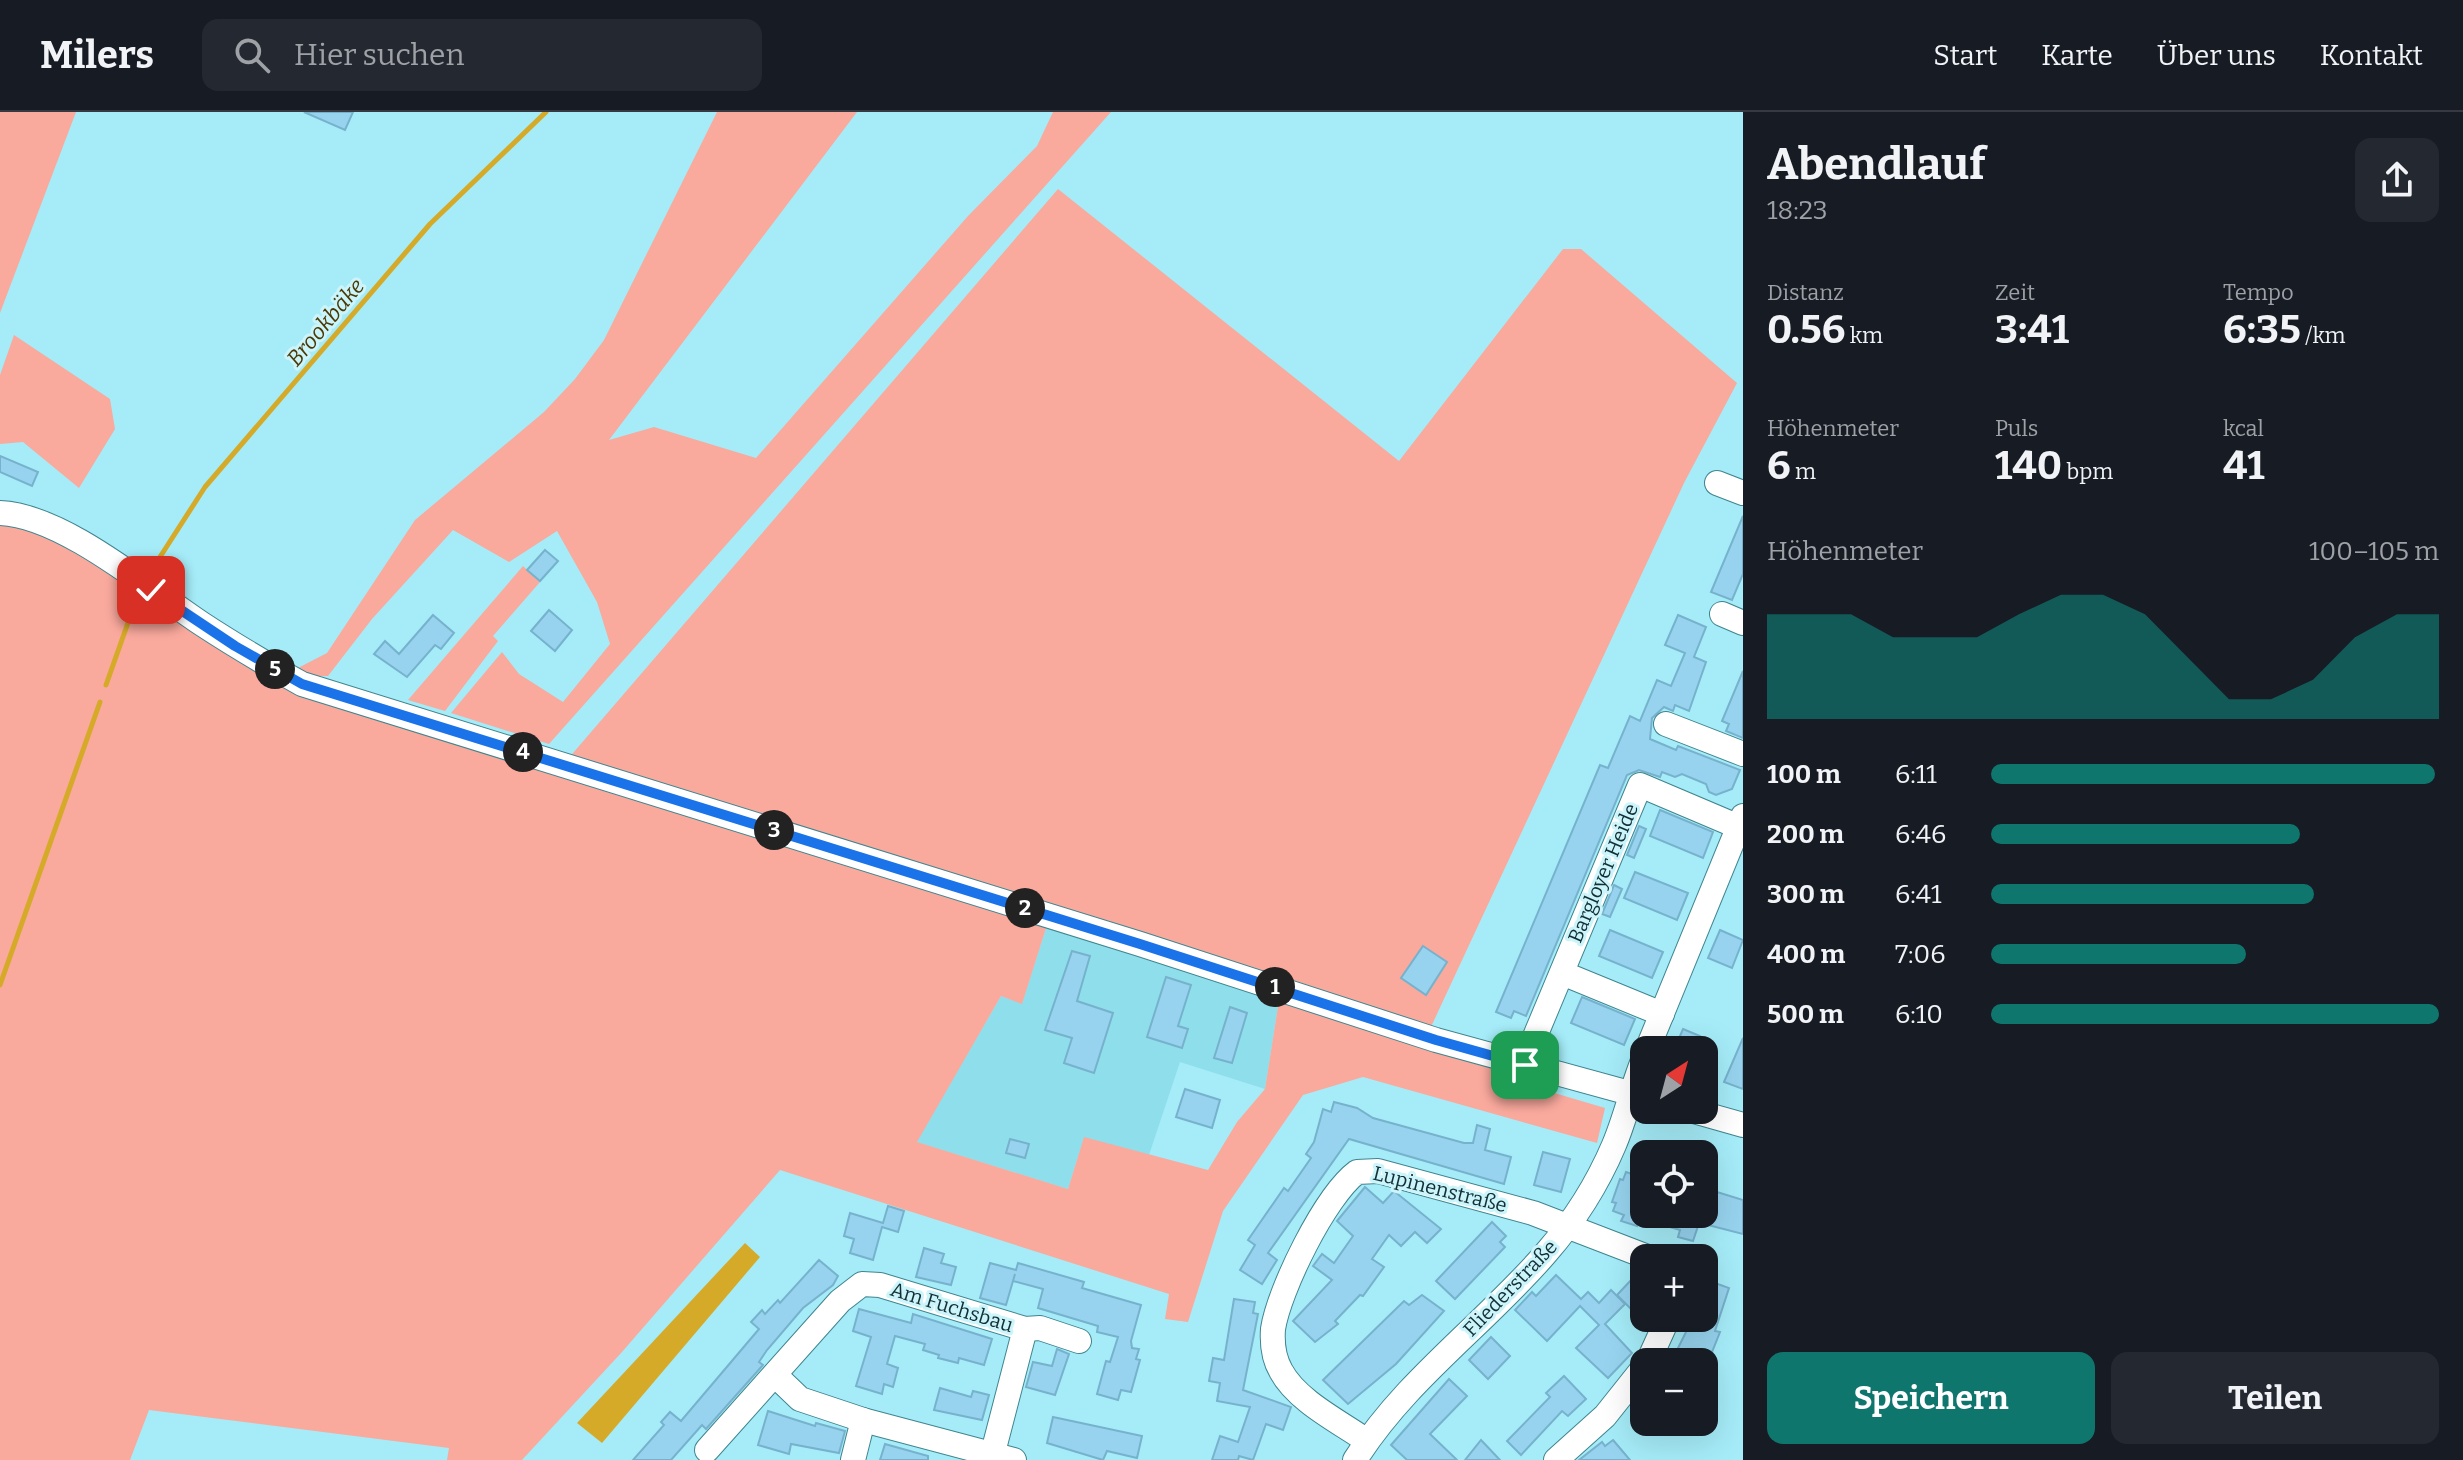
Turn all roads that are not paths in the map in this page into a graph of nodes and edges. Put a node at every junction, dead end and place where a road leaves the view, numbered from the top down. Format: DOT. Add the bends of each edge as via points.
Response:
graph roads {
  1 [pos="1717,483"];
  2 [pos="1743,493"];
  3 [pos="0,513"];
  4 [pos="1666,724"];
  5 [pos="1743,754"];
  6 [pos="1741,822"];
  7 [pos="1562,973"];
  8 [pos="1662,1014"];
  9 [pos="1653,1036"];
  10 [pos="1531,1046"];
  11 [pos="1630,1093"];
  12 [pos="1630,1111"];
  13 [pos="1718,1118"];
  14 [pos="1743,1125"];
  15 [pos="1567,1228"];
  16 [pos="1630,1251"];
  17 [pos="1025,1329"];
  18 [pos="1079,1341"];
  19 [pos="776,1376"];
  20 [pos="1630,1385"];
  21 [pos="863,1420"];
  22 [pos="707,1450"];
  23 [pos="1361,1451"];
  24 [pos="999,1458"];
  25 [pos="853,1460"];
  26 [pos="1556,1460"];
  1 -- 2 [label="street"];
  3 -- 11 [label="street" via="27,516 68,535 302,684 1436,1040"];
  4 -- 5 [label="street"];
  6 -- 7 [label="street, Bargloyer Heide" via="1640,785"];
  6 -- 8 [label="street, Bargloyer Heide"];
  7 -- 8 [label="street"];
  7 -- 10 [label="street, Bargloyer Heide"];
  8 -- 9 [label="street, Bargloyer Heide"];
  12 -- 15 [label="street, Fliederstraße" via="1595,1187"];
  13 -- 14 [label="street"];
  15 -- 16 [label="street, Lupinenstraße"];
  15 -- 23 [label="street, Fliederstraße"];
  15 -- 23 [label="street, Lupinenstraße" via="1533,1213 1378,1171 1351,1176 1310,1235 1276,1317 1273,1339 1277,1361 1294,1389"];
  17 -- 18 [label="street, Am Fuchsbau" via="1040,1328"];
  17 -- 19 [label="street, Am Fuchsbau" via="862,1284 840,1301"];
  17 -- 24 [label="street, Am Fuchsbau"];
  19 -- 21 [label="street, Am Fuchsbau" via="800,1399"];
  19 -- 22 [label="street, Am Fuchsbau"];
  20 -- 26 [label="street" via="1605,1416"];
  21 -- 24 [label="street, Am Fuchsbau"];
  21 -- 25 [label="street"];
}
